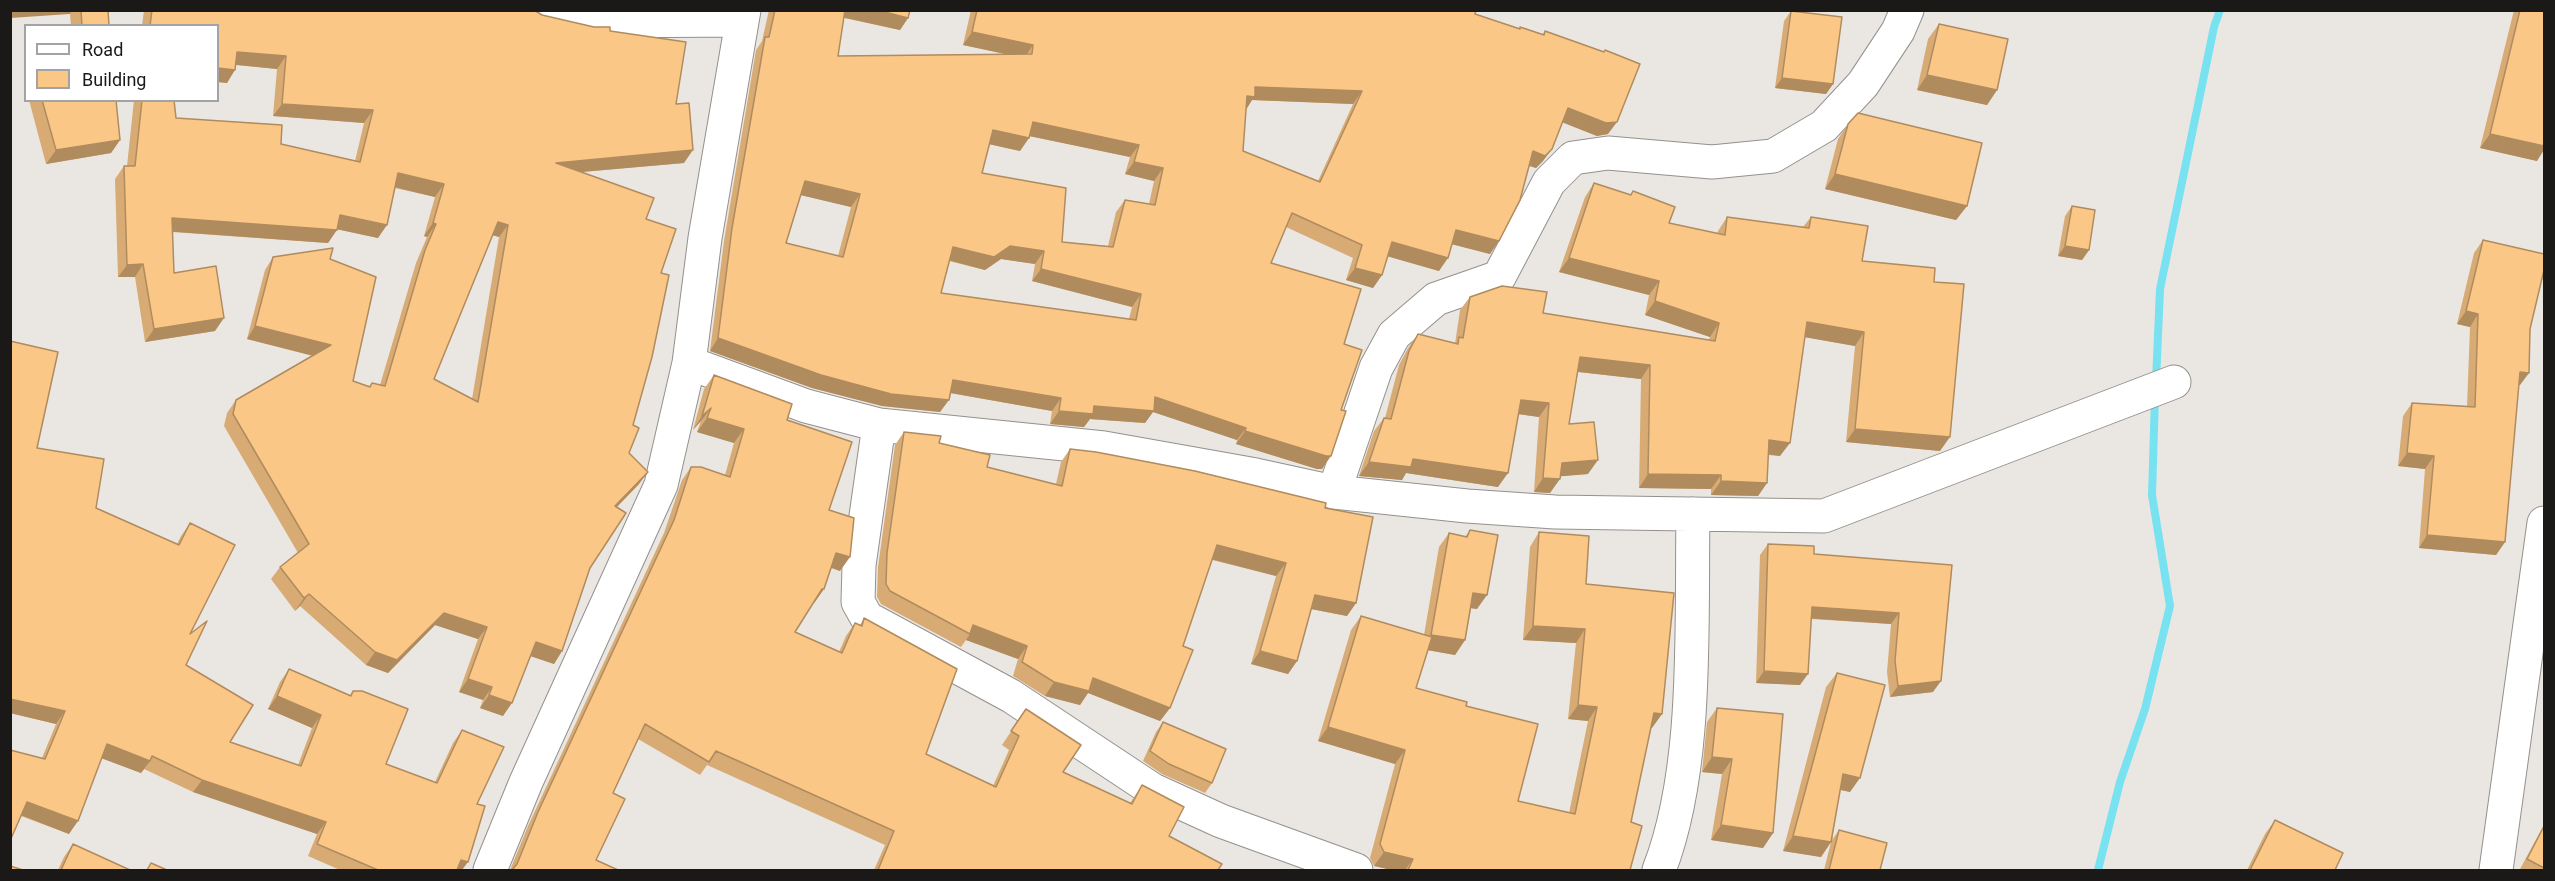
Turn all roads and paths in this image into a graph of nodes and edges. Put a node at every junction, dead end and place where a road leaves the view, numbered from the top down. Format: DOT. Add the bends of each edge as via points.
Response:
graph roads {
  1 [pos="538,10"];
  2 [pos="1907,10"];
  3 [pos="743,15"];
  4 [pos="689,363"];
  5 [pos="2174,382"];
  6 [pos="879,425"];
  7 [pos="1334,492"];
  8 [pos="1693,514"];
  9 [pos="2544,523"];
  10 [pos="490,870"];
  11 [pos="1356,870"];
  12 [pos="1659,870"];
  13 [pos="2496,870"];
  1 -- 3 [label="street" via="589,21"];
  2 -- 7 [label="street" via="1898,32 1863,84 1824,126 1773,156 1712,162 1608,153 1573,158 1549,182 1499,277 1436,298 1394,335 1376,368"];
  3 -- 4 [label="street" via="705,238"];
  4 -- 6 [label="street" via="806,406"];
  4 -- 10 [label="street" via="661,485"];
  5 -- 8 [label="street" via="1824,516"];
  6 -- 7 [label="street" via="1104,448"];
  6 -- 11 [label="street" via="859,565 858,603 867,618 1011,696 1153,790 1221,821"];
  7 -- 8 [label="street" via="1522,510"];
  8 -- 12 [label="street" via="1689,721 1678,805"];
  9 -- 13 [label="street"];
}
